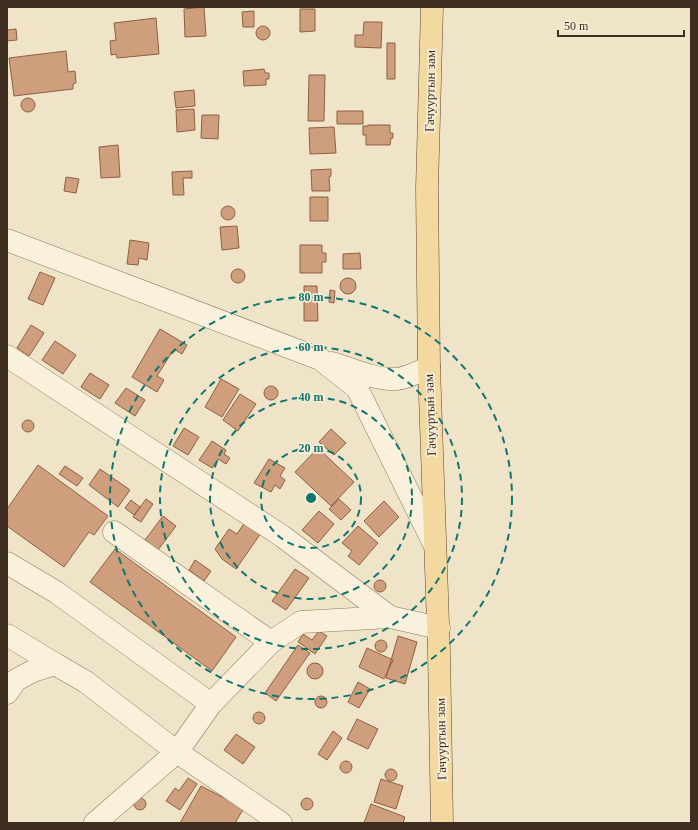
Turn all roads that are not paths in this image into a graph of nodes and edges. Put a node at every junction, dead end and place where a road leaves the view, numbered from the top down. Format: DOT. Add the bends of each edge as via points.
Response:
graph roads {
  1 [pos="432,7"];
  2 [pos="7,240"];
  3 [pos="7,356"];
  4 [pos="320,359"];
  5 [pos="429,367"];
  6 [pos="114,532"];
  7 [pos="434,544"];
  8 [pos="7,564"];
  9 [pos="390,617"];
  10 [pos="439,628"];
  11 [pos="7,635"];
  12 [pos="272,642"];
  13 [pos="55,664"];
  14 [pos="7,693"];
  15 [pos="211,704"];
  16 [pos="177,752"];
  17 [pos="95,823"];
  18 [pos="281,823"];
  19 [pos="442,823"];
  1 -- 5 [label="main road, Гачууртын зам" via="427,188"];
  2 -- 4 [label="street"];
  3 -- 9 [label="street" via="282,536"];
  4 -- 5 [label="street" via="385,379 410,376"];
  4 -- 7 [label="street" via="357,388"];
  5 -- 7 [label="main road, Гачууртын зам"];
  6 -- 12 [label="street"];
  7 -- 10 [label="main road, Гачууртын зам"];
  8 -- 15 [label="street" via="56,592"];
  9 -- 10 [label="street"];
  9 -- 12 [label="street" via="301,622"];
  10 -- 19 [label="main road, Гачууртын зам"];
  11 -- 13 [label="street"];
  12 -- 15 [label="street"];
  13 -- 14 [label="street" via="16,680"];
  13 -- 16 [label="street" via="86,682"];
  15 -- 16 [label="street"];
  16 -- 17 [label="street"];
  16 -- 18 [label="street"];
}
